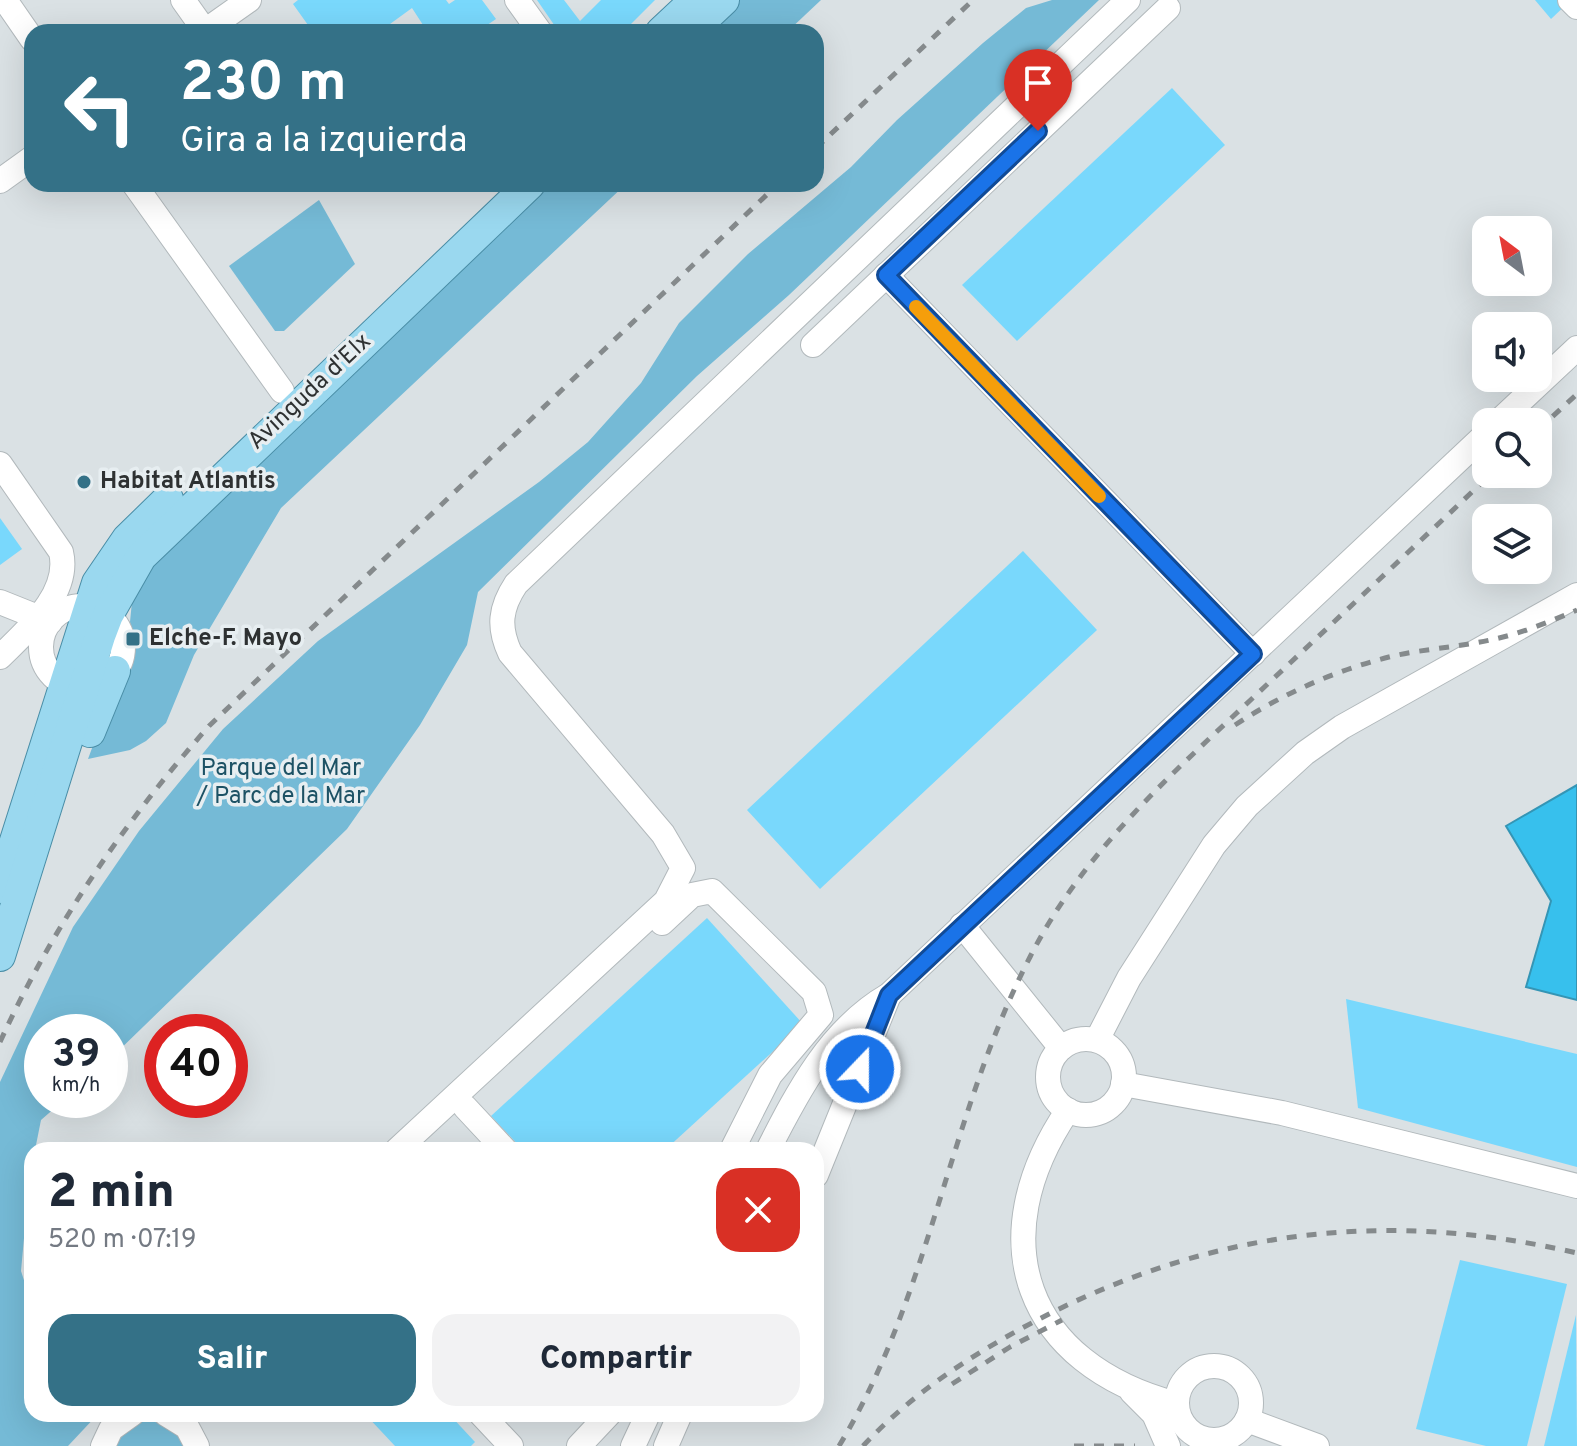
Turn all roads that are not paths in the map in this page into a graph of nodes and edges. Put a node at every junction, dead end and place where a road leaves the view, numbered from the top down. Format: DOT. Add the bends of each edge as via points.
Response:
graph roads {
  1 [pos="5,0"];
  2 [pos="183,0"];
  3 [pos="249,0"];
  4 [pos="517,0"];
  5 [pos="695,0"];
  6 [pos="724,0"];
  7 [pos="1128,0"];
  8 [pos="1570,0"];
  9 [pos="1577,7"];
  10 [pos="1168,8"];
  11 [pos="200,24"];
  12 [pos="216,24"];
  13 [pos="534,24"];
  14 [pos="670,24"];
  15 [pos="698,24"];
  16 [pos="24,27"];
  17 [pos="24,164"];
  18 [pos="0,181"];
  19 [pos="140,192"];
  20 [pos="492,192"];
  21 [pos="522,192"];
  22 [pos="886,275"];
  23 [pos="813,345"];
  24 [pos="1577,348"];
  25 [pos="282,391"];
  26 [pos="1513,408"];
  27 [pos="1472,447"];
  28 [pos="0,464"];
  29 [pos="1577,595"];
  30 [pos="0,602"];
  31 [pos="98,610"];
  32 [pos="46,614"];
  33 [pos="9,631"];
  34 [pos="1253,654"];
  35 [pos="0,657"];
  36 [pos="0,669"];
  37 [pos="115,671"];
  38 [pos="64,678"];
  39 [pos="0,888"];
  40 [pos="962,925"];
  41 [pos="0,958"];
  42 [pos="889,995"];
  43 [pos="1097,1040"];
  44 [pos="1061,1048"];
  45 [pos="1123,1084"];
  46 [pos="465,1107"];
  47 [pos="1068,1110"];
  48 [pos="406,1142"];
  49 [pos="427,1142"];
  50 [pos="498,1142"];
  51 [pos="736,1142"];
  52 [pos="772,1142"];
  53 [pos="824,1155"];
  54 [pos="1577,1186"];
  55 [pos="1127,1388"];
  56 [pos="1176,1404"];
  57 [pos="1247,1420"];
  58 [pos="121,1422"];
  59 [pos="488,1422"];
  60 [pos="602,1422"];
  61 [pos="644,1422"];
  62 [pos="676,1422"];
  63 [pos="1190,1440"];
  64 [pos="1225,1442"];
  65 [pos="103,1446"];
  66 [pos="511,1446"];
  67 [pos="579,1446"];
  68 [pos="633,1446"];
  69 [pos="666,1446"];
  70 [pos="1168,1446"];
  71 [pos="1317,1446"];
  1 -- 16 [label="street"];
  2 -- 11 [label="street"];
  3 -- 12 [label="street"];
  4 -- 13 [label="street"];
  5 -- 14 [label="main road"];
  6 -- 15 [label="main road"];
  7 -- 48 [label="street" via="846,266 506,599 502,637 510,653 663,834 683,868 666,901"];
  8 -- 9 [label="street"];
  10 -- 22 [label="street"];
  17 -- 18 [label="street"];
  19 -- 25 [label="street"];
  20 -- 25 [label="main road, Avinguda d'Elx"];
  21 -- 31 [label="main road, Avinguda d'Elx" via="159,536"];
  22 -- 23 [label="street"];
  22 -- 34 [label="street"];
  24 -- 26 [label="street"];
  25 -- 31 [label="main road, Avinguda d'Elx" via="127,539 97,583"];
  27 -- 34 [label="street"];
  28 -- 32 [label="street" via="61,552 62,573"];
  29 -- 43 [label="street" via="1342,727 1247,806 1214,845 1129,978"];
  30 -- 32 [label="street"];
  31 -- 32 [label="street" via="73,607"];
  31 -- 37 [label="street" via="123,641"];
  31 -- 38 [label="main road, Avinguda d'Elx"];
  32 -- 33 [label="street"];
  32 -- 38 [label="street, Avinguda d'Elx" via="42,641"];
  33 -- 35 [label="street"];
  33 -- 38 [label="street"];
  34 -- 40 [label="street"];
  36 -- 38 [label="street" via="15,662"];
  37 -- 38 [label="street" via="102,683"];
  37 -- 41 [label="main road" via="37,882"];
  38 -- 39 [label="main road, Avinguda d'Elx"];
  38 -- 41 [label="main road, Avinguda d'Elx"];
  40 -- 42 [label="street"];
  40 -- 44 [label="street"];
  42 -- 52 [label="street" via="852,1021 826,1051"];
  42 -- 53 [label="street"];
  43 -- 44 [label="street" via="1072,1041"];
  43 -- 45 [label="street" via="1121,1062"];
  44 -- 47 [label="street" via="1048,1069 1048,1081 1058,1103"];
  45 -- 47 [label="street" via="1102,1111"];
  45 -- 54 [label="street" via="1282,1113"];
  46 -- 49 [label="street"];
  46 -- 50 [label="street"];
  46 -- 51 [label="street" via="692,895 712,891 814,992 821,1015 770,1075"];
  47 -- 55 [label="street" via="1037,1160 1028,1186 1022,1242 1026,1268 1045,1317 1067,1349"];
  55 -- 56 [label="street"];
  55 -- 70 [label="street" via="1154,1414"];
  56 -- 57 [label="street" via="1184,1381 1204,1367 1216,1366 1238,1375 1246,1385"];
  56 -- 63 [label="street"];
  57 -- 64 [label="street"];
  57 -- 71 [label="street"];
  58 -- 65 [label="street"];
  59 -- 66 [label="street"];
  60 -- 67 [label="street"];
  61 -- 68 [label="street"];
  62 -- 69 [label="street"];
  63 -- 64 [label="street"];
}
